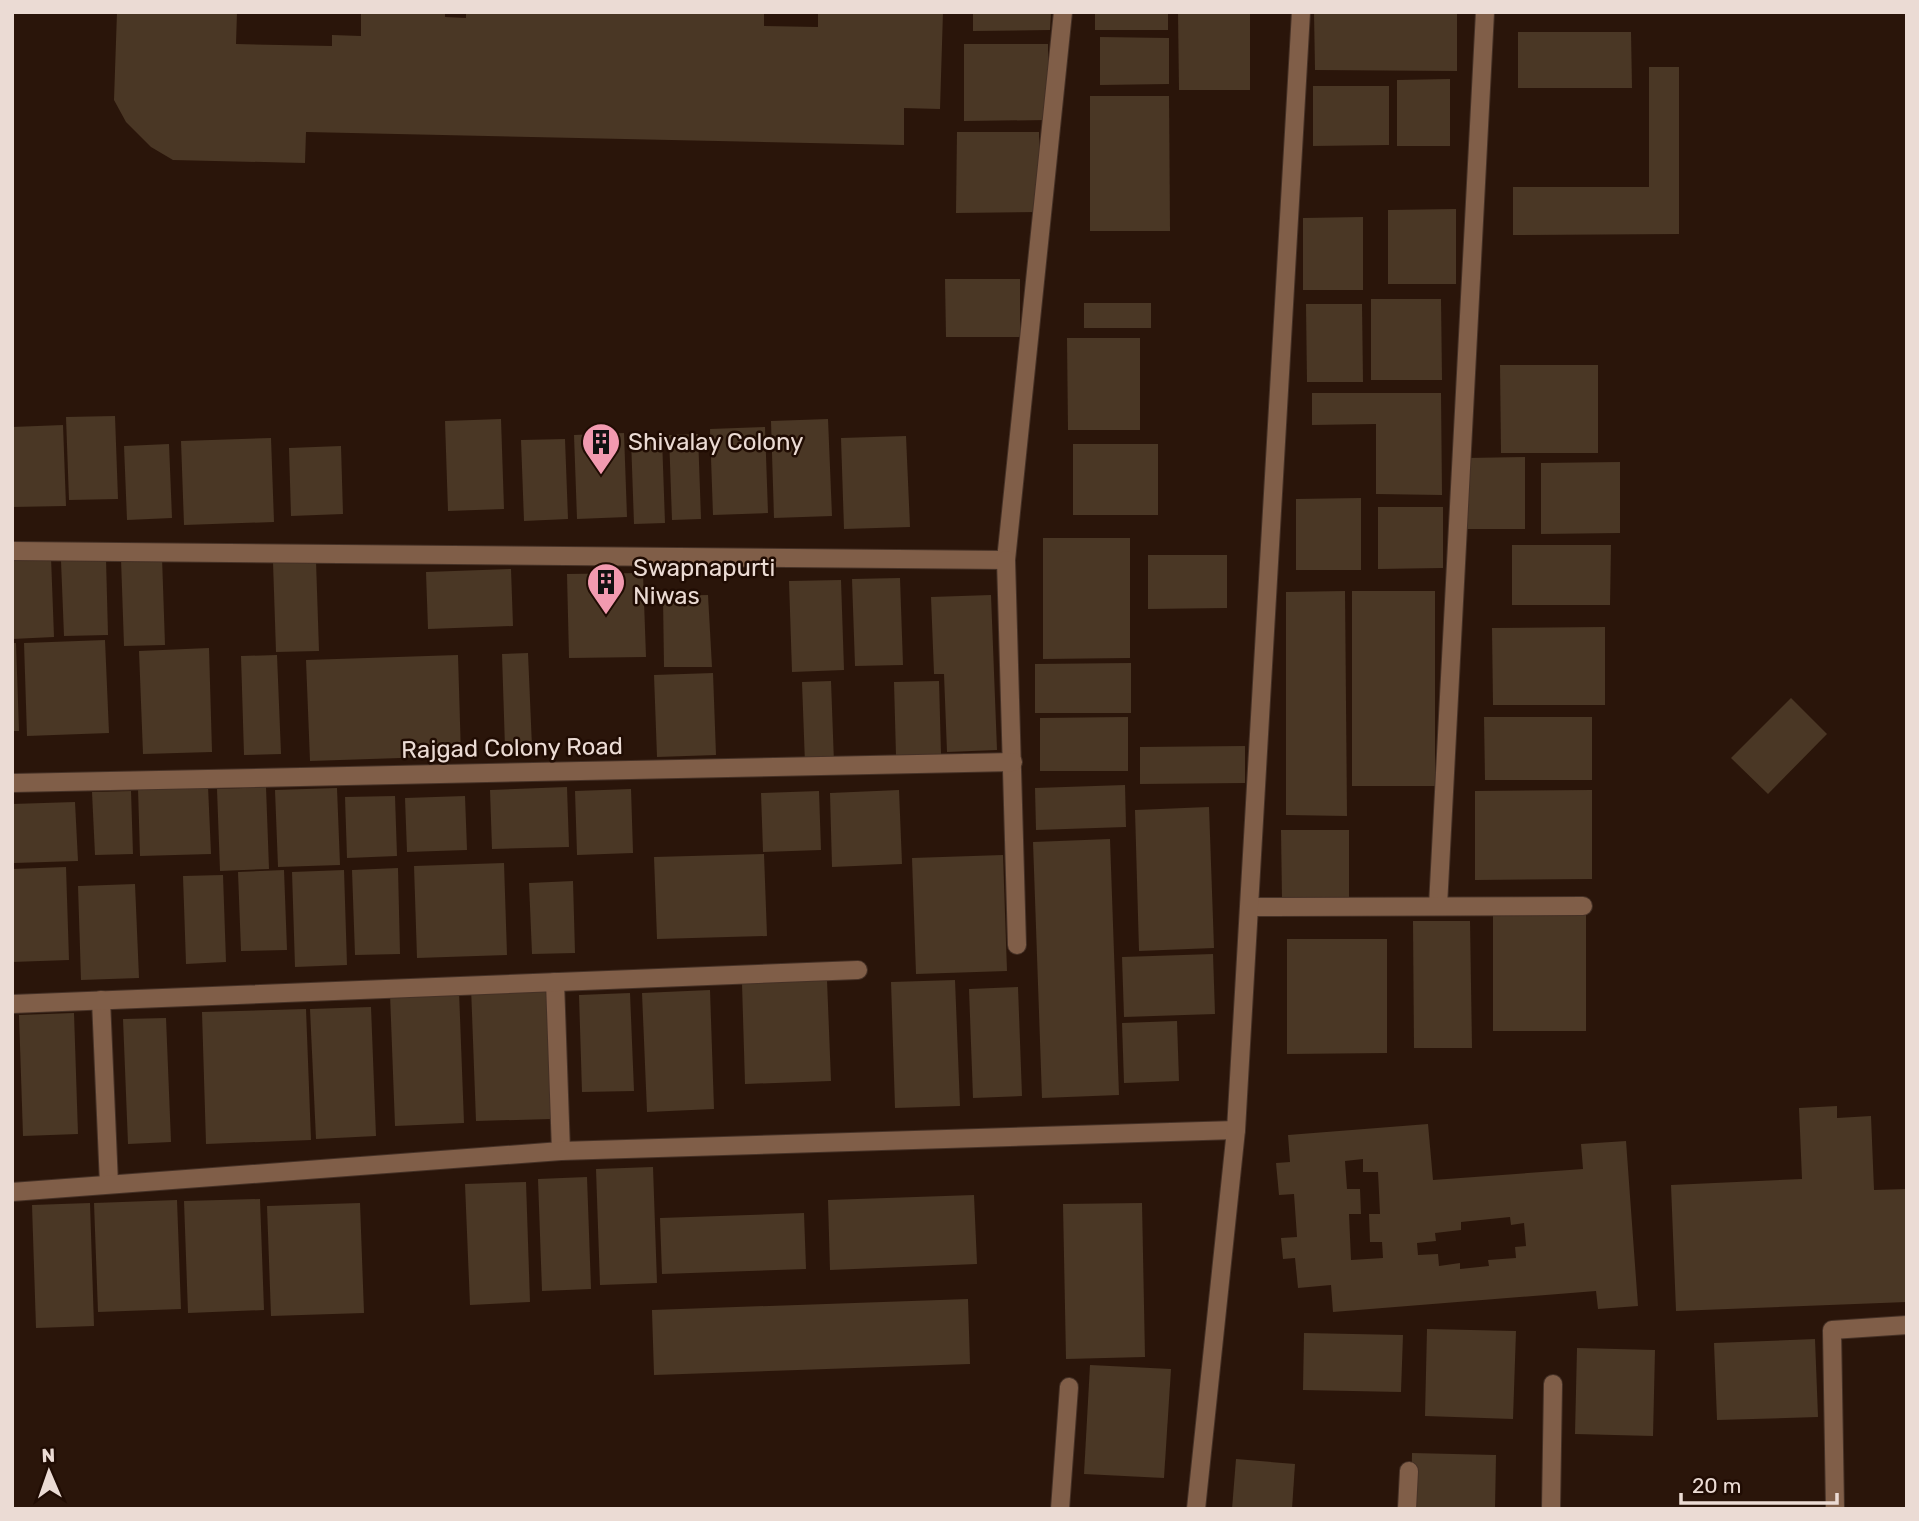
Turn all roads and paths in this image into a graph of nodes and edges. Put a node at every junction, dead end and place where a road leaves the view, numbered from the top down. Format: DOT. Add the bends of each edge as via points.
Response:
graph roads {
  1 [pos="1063,12"];
  2 [pos="1301,12"];
  3 [pos="1485,12"];
  4 [pos="12,551"];
  5 [pos="1006,560"];
  6 [pos="1013,762"];
  7 [pos="12,783"];
  8 [pos="1438,906"];
  9 [pos="1583,906"];
  10 [pos="1250,907"];
  11 [pos="1017,945"];
  12 [pos="858,970"];
  13 [pos="555,982"];
  14 [pos="101,1000"];
  15 [pos="12,1004"];
  16 [pos="1236,1130"];
  17 [pos="561,1151"];
  18 [pos="109,1184"];
  19 [pos="12,1192"];
  20 [pos="1907,1325"];
  21 [pos="1553,1384"];
  22 [pos="1069,1387"];
  23 [pos="1409,1471"];
  24 [pos="1060,1509"];
  25 [pos="1196,1509"];
  26 [pos="1407,1509"];
  27 [pos="1551,1509"];
  28 [pos="1835,1509"];
  1 -- 5 [label="street"];
  2 -- 10 [label="street"];
  3 -- 8 [label="street"];
  4 -- 5 [label="street"];
  5 -- 6 [label="street"];
  6 -- 7 [label="street, Rajgad Colony Road"];
  6 -- 11 [label="street"];
  8 -- 9 [label="street"];
  8 -- 10 [label="street"];
  10 -- 16 [label="street"];
  12 -- 13 [label="street"];
  13 -- 14 [label="street"];
  13 -- 17 [label="street"];
  14 -- 15 [label="street"];
  14 -- 18 [label="street"];
  16 -- 17 [label="street"];
  16 -- 25 [label="street"];
  17 -- 18 [label="street"];
  18 -- 19 [label="street"];
  20 -- 28 [label="street" via="1832,1330"];
  21 -- 27 [label="street"];
  22 -- 24 [label="street"];
  23 -- 26 [label="street"];
}
